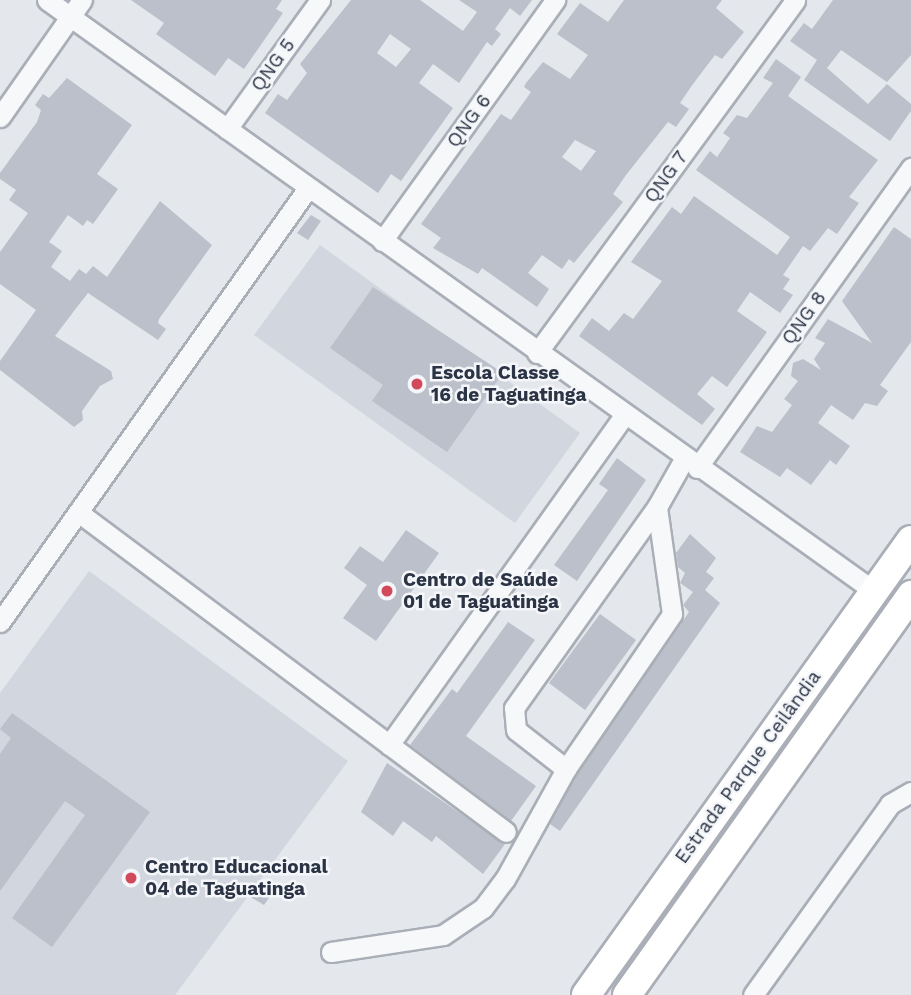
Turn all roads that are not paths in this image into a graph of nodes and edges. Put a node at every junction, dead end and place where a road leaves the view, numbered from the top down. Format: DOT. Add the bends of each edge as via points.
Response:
graph roads {
  1 [pos="47,0"];
  2 [pos="82,0"];
  3 [pos="320,0"];
  4 [pos="555,0"];
  5 [pos="795,0"];
  6 [pos="70,16"];
  7 [pos="0,117"];
  8 [pos="227,129"];
  9 [pos="911,168"];
  10 [pos="307,188"];
  11 [pos="382,241"];
  12 [pos="537,353"];
  13 [pos="624,416"];
  14 [pos="690,463"];
  15 [pos="657,507"];
  16 [pos="78,512"];
  17 [pos="911,540"];
  18 [pos="874,592"];
  19 [pos="911,596"];
  20 [pos="0,622"];
  21 [pos="389,745"];
  22 [pos="566,769"];
  23 [pos="911,792"];
  24 [pos="506,832"];
  25 [pos="331,952"];
  26 [pos="586,995"];
  27 [pos="627,995"];
  28 [pos="753,995"];
  1 -- 6 [label="street"];
  2 -- 6 [label="street"];
  3 -- 8 [label="street, QNG 5"];
  4 -- 11 [label="street, QNG 6"];
  5 -- 12 [label="street, QNG 7"];
  6 -- 7 [label="street"];
  6 -- 8 [label="street"];
  8 -- 10 [label="street"];
  9 -- 14 [label="street, QNG 8"];
  10 -- 11 [label="street"];
  10 -- 16 [label="street"];
  11 -- 12 [label="street"];
  12 -- 13 [label="street"];
  13 -- 14 [label="street"];
  13 -- 21 [label="street"];
  14 -- 15 [label="street, QNG 8"];
  14 -- 18 [label="street"];
  15 -- 22 [label="street" via="672,614"];
  15 -- 22 [label="street, QNG 8" via="514,708 516,730"];
  16 -- 20 [label="street"];
  16 -- 21 [label="street"];
  17 -- 18 [label="highway, Estrada Parque Ceilândia"];
  18 -- 26 [label="highway, Estrada Parque Ceilândia"];
  19 -- 27 [label="highway, Estrada Parque Ceilândia"];
  21 -- 24 [label="street"];
  22 -- 25 [label="street" via="505,879 483,908 443,935"];
  23 -- 28 [label="street" via="890,804"];
}
